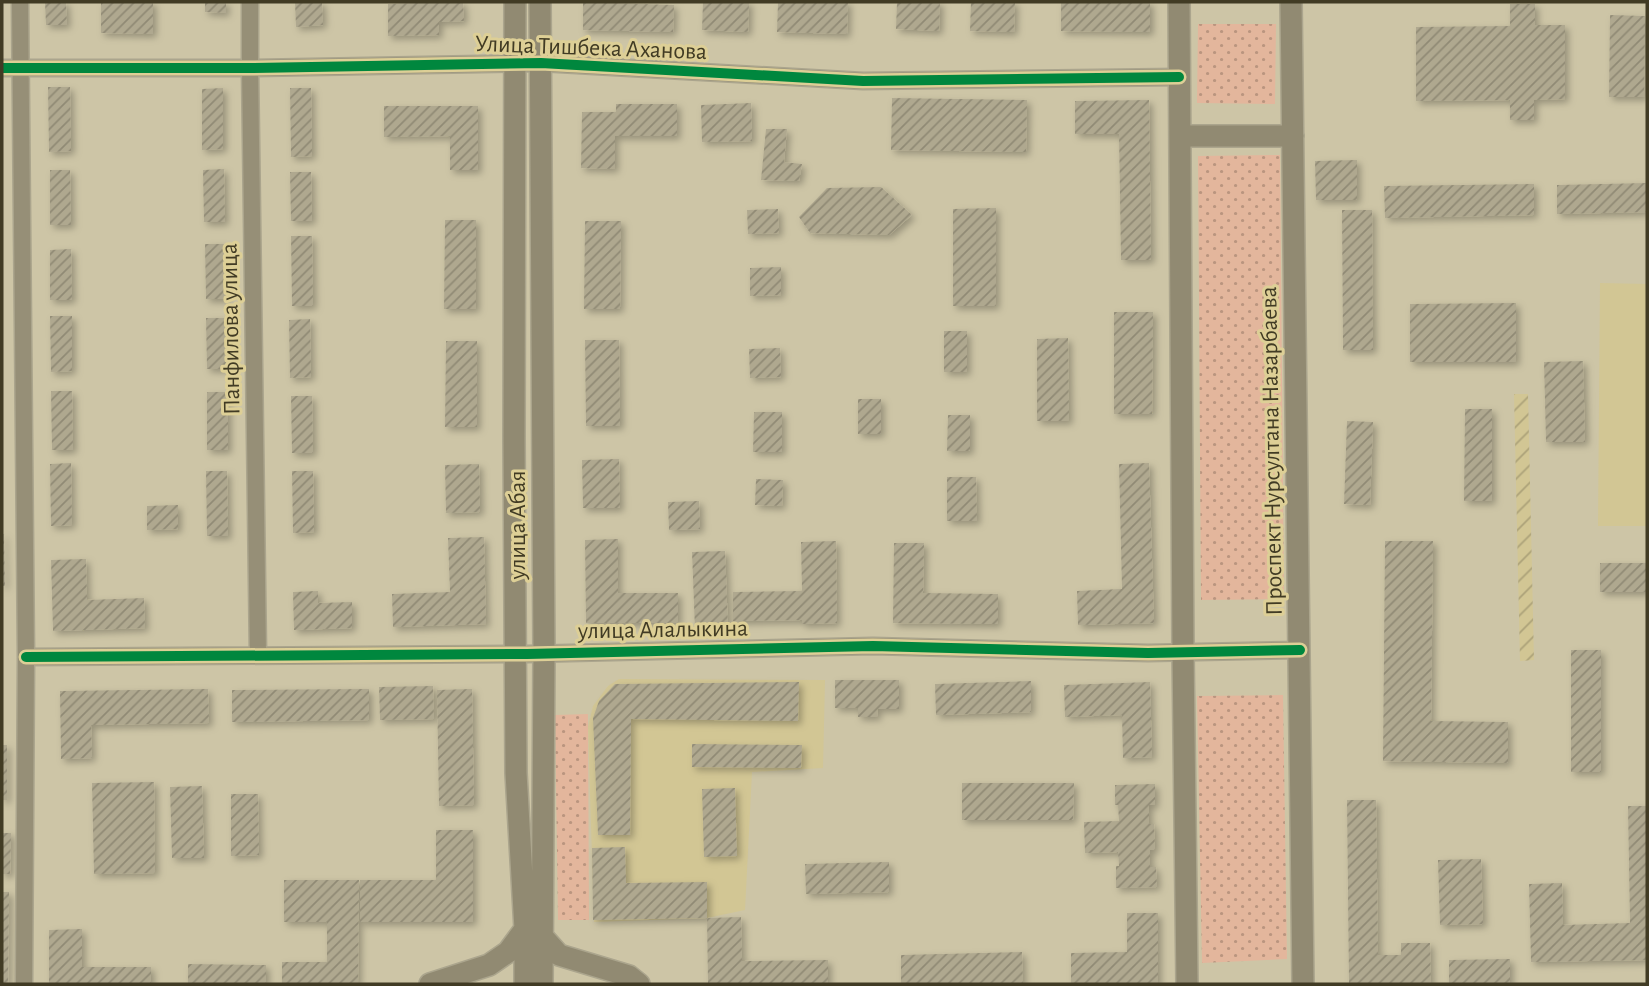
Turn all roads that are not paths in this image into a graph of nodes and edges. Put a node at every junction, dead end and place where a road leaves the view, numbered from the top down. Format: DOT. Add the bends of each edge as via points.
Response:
graph roads {
  1 [pos="20,2"];
  2 [pos="250,2"];
  3 [pos="515,2"];
  4 [pos="540,2"];
  5 [pos="1179,2"];
  6 [pos="1292,2"];
  7 [pos="514,63"];
  8 [pos="541,63"];
  9 [pos="2,68"];
  10 [pos="20,68"];
  11 [pos="250,68"];
  12 [pos="1179,77"];
  13 [pos="1180,136"];
  14 [pos="1293,136"];
  15 [pos="1300,650"];
  16 [pos="1183,652"];
  17 [pos="516,653"];
  18 [pos="544,653"];
  19 [pos="258,655"];
  20 [pos="26,657"];
  21 [pos="533,933"];
  22 [pos="24,984"];
  23 [pos="430,984"];
  24 [pos="525,984"];
  25 [pos="542,984"];
  26 [pos="639,984"];
  27 [pos="1187,984"];
  28 [pos="1303,984"];
  1 -- 10 [label="street"];
  2 -- 11 [label="street, Панфилова улица"];
  3 -- 7 [label="main road, улица Абая"];
  4 -- 8 [label="main road, улица Абая"];
  5 -- 12 [label="main road"];
  6 -- 14 [label="main road, Проспект Нурсултана Назарбаева"];
  7 -- 8 [label="street, Улица Тишбека Аханова"];
  7 -- 11 [label="street, Улица Тишбека Аханова"];
  7 -- 17 [label="main road, улица Абая"];
  8 -- 12 [label="street, Улица Тишбека Аханова" via="863,80"];
  8 -- 18 [label="main road, улица Абая"];
  9 -- 10 [label="street, Улица Тишбека Аханова"];
  10 -- 11 [label="street, Улица Тишбека Аханова"];
  10 -- 20 [label="street"];
  11 -- 19 [label="street, Панфилова улица"];
  12 -- 13 [label="main road"];
  13 -- 14 [label="main road"];
  13 -- 16 [label="main road"];
  14 -- 15 [label="main road, Проспект Нурсултана Назарбаева"];
  15 -- 16 [label="street, улица Алалыкина"];
  15 -- 28 [label="main road, Проспект Нурсултана Назарбаева"];
  16 -- 18 [label="street, улица Алалыкина" via="873,646"];
  16 -- 27 [label="main road"];
  17 -- 18 [label="street, улица Алалыкина"];
  17 -- 19 [label="street, улица Алалыкина"];
  17 -- 21 [label="main road, улица Абая" via="516,773"];
  18 -- 21 [label="main road, улица Абая"];
  19 -- 20 [label="street, улица Алалыкина"];
  20 -- 22 [label="street"];
  21 -- 23 [label="main road" via="489,964"];
  21 -- 24 [label="main road"];
  21 -- 25 [label="main road"];
  21 -- 26 [label="main road" via="559,955 629,976"];
}
